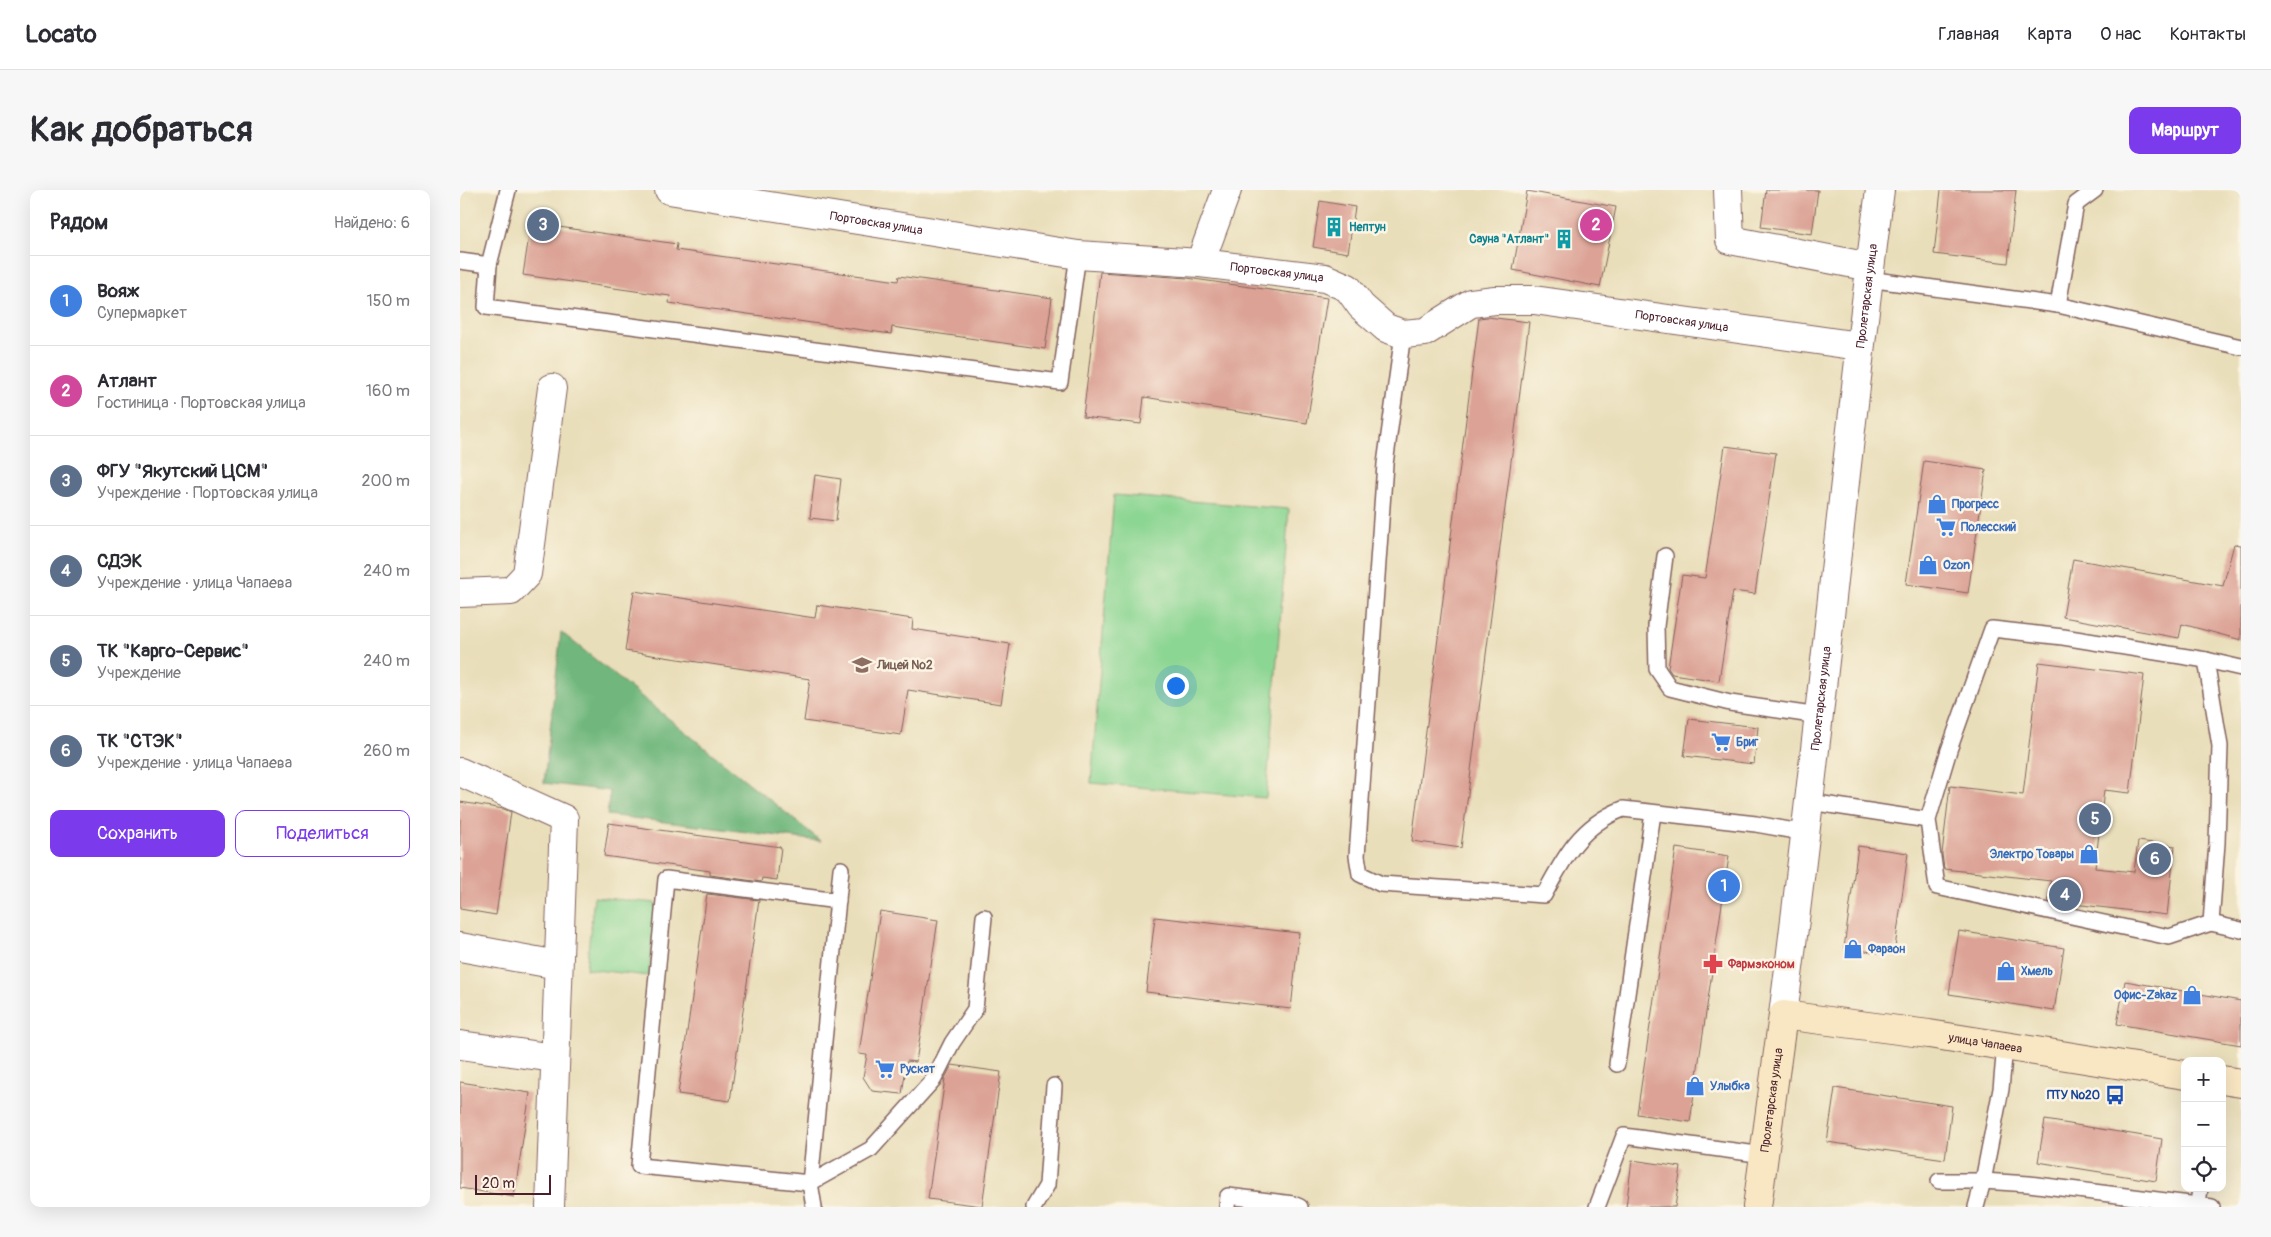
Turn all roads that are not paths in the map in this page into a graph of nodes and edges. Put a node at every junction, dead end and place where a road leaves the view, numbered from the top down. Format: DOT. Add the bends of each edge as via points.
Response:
graph roads {
  1 [pos="508,190"];
  2 [pos="669,190"];
  3 [pos="1228,190"];
  4 [pos="1728,190"];
  5 [pos="1880,190"];
  6 [pos="2095,190"];
  7 [pos="1078,255"];
  8 [pos="460,261"];
  9 [pos="1200,263"];
  10 [pos="489,265"];
  11 [pos="1869,273"];
  12 [pos="2058,305"];
  13 [pos="1403,334"];
  14 [pos="1859,346"];
  15 [pos="2241,347"];
  16 [pos="552,388"];
  17 [pos="1665,556"];
  18 [pos="460,593"];
  19 [pos="2206,660"];
  20 [pos="2241,668"];
  21 [pos="1819,716"];
  22 [pos="460,772"];
  23 [pos="1810,802"];
  24 [pos="1653,813"];
  25 [pos="1928,820"];
  26 [pos="1806,833"];
  27 [pos="841,869"];
  28 [pos="838,901"];
  29 [pos="984,917"];
  30 [pos="2211,923"];
  31 [pos="2241,930"];
  32 [pos="460,947"];
  33 [pos="558,964"];
  34 [pos="1783,1015"];
  35 [pos="460,1045"];
  36 [pos="2005,1046"];
  37 [pos="555,1058"];
  38 [pos="1617,1064"];
  39 [pos="2181,1073"];
  40 [pos="2226,1081"];
  41 [pos="2241,1084"];
  42 [pos="1054,1086"];
  43 [pos="1764,1155"];
  44 [pos="1938,1181"];
  45 [pos="1983,1181"];
  46 [pos="810,1183"];
  47 [pos="2201,1192"];
  48 [pos="2205,1206"];
  49 [pos="550,1207"];
  50 [pos="814,1207"];
  51 [pos="1034,1207"];
  52 [pos="1227,1207"];
  53 [pos="1300,1207"];
  54 [pos="1597,1207"];
  55 [pos="1757,1207"];
  56 [pos="1976,1207"];
  1 -- 10 [label="lane"];
  2 -- 7 [label="street, Портовская улица"];
  3 -- 9 [label="street"];
  4 -- 11 [label="street" via="1730,240"];
  5 -- 11 [label="street, Пролетарская улица"];
  6 -- 12 [label="lane" via="2076,204"];
  7 -- 9 [label="street, Портовская улица"];
  7 -- 10 [label="lane" via="1060,382 486,307"];
  8 -- 10 [label="lane"];
  9 -- 13 [label="street, Портовская улица" via="1325,278 1348,288 1361,306 1386,328"];
  11 -- 12 [label="lane"];
  11 -- 14 [label="street, Пролетарская улица"];
  12 -- 15 [label="lane"];
  13 -- 14 [label="street, Портовская улица" via="1425,332 1471,303 1534,300"];
  13 -- 24 [label="lane" via="1385,464 1357,856 1360,874 1382,884 1544,895 1579,838 1604,816 1623,809"];
  14 -- 21 [label="street, Пролетарская улица"];
  16 -- 18 [label="street" via="527,574 511,591"];
  17 -- 21 [label="lane" via="1656,626 1657,669 1670,688 1730,703"];
  19 -- 20 [label="lane"];
  19 -- 25 [label="lane" via="1992,629 1948,750"];
  19 -- 30 [label="lane" via="2220,746"];
  21 -- 23 [label="street, Пролетарская улица"];
  22 -- 33 [label="street" via="564,820"];
  23 -- 25 [label="lane"];
  23 -- 26 [label="street, Пролетарская улица"];
  24 -- 26 [label="lane"];
  24 -- 38 [label="lane"];
  25 -- 30 [label="lane" via="1937,887 2170,937"];
  26 -- 34 [label="street, Пролетарская улица"];
  27 -- 28 [label="lane"];
  28 -- 46 [label="lane"];
  28 -- 46 [label="lane" via="666,879 639,1166"];
  29 -- 46 [label="lane" via="975,1009 952,1043 934,1080 870,1149"];
  30 -- 31 [label="lane"];
  32 -- 33 [label="street"];
  33 -- 37 [label="street"];
  34 -- 36 [label="main road, улица Чапаева"];
  34 -- 43 [label="main road, Пролетарская улица"];
  35 -- 37 [label="street"];
  36 -- 39 [label="main road, улица Чапаева"];
  36 -- 45 [label="lane" via="2001,1089"];
  37 -- 49 [label="street"];
  40 -- 41 [label="main road"];
  42 -- 51 [label="lane" via="1047,1185"];
  43 -- 54 [label="lane" via="1624,1136"];
  43 -- 55 [label="main road, Пролетарская улица"];
  44 -- 45 [label="lane"];
  45 -- 48 [label="lane"];
  45 -- 56 [label="lane"];
  46 -- 50 [label="lane"];
  47 -- 48 [label="lane"];
  52 -- 53 [label="lane" via="1228,1196"];
}
